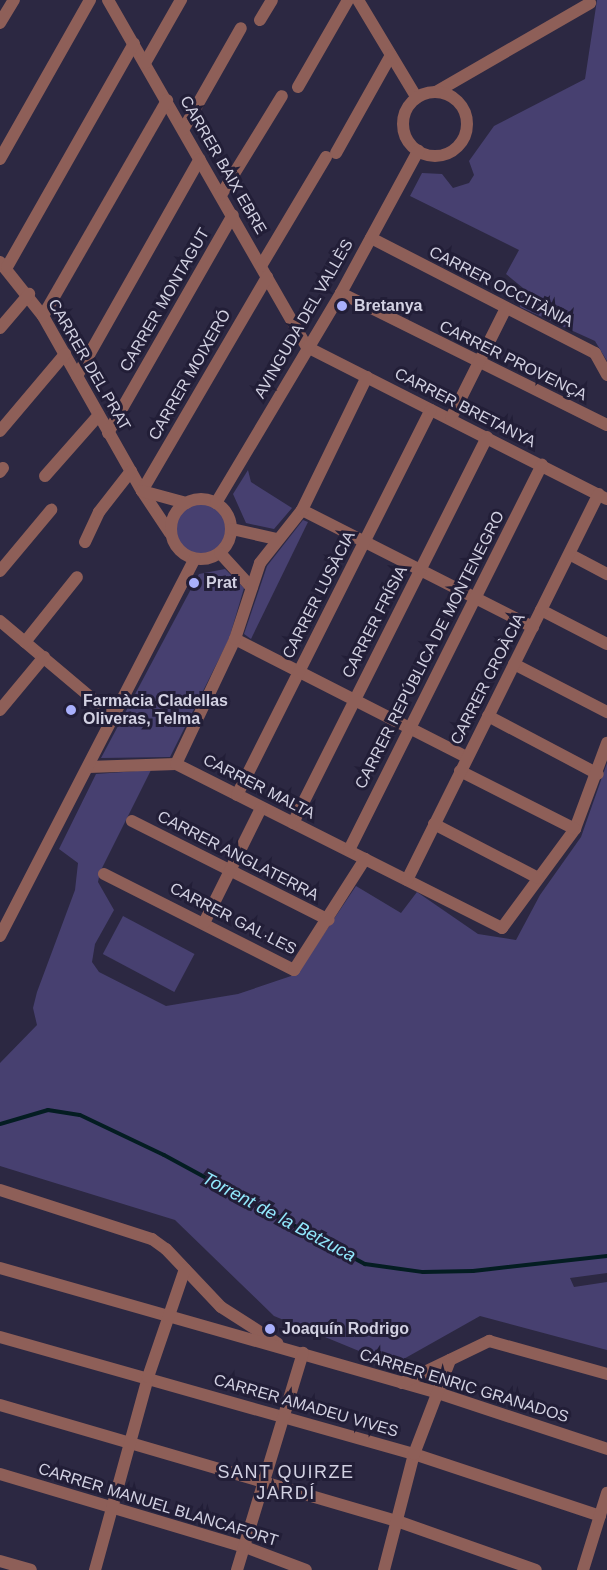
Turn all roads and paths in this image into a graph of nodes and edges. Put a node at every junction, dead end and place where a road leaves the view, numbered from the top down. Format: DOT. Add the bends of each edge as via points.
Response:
graph roads {
  1 [pos="14,0"];
  2 [pos="90,0"];
  3 [pos="108,0"];
  4 [pos="181,0"];
  5 [pos="272,0"];
  6 [pos="348,0"];
  7 [pos="358,0"];
  8 [pos="590,3"];
  9 [pos="260,20"];
  10 [pos="0,23"];
  11 [pos="242,28"];
  12 [pos="134,43"];
  13 [pos="391,55"];
  14 [pos="145,63"];
  15 [pos="298,87"];
  16 [pos="436,92"];
  17 [pos="282,96"];
  18 [pos="417,98"];
  19 [pos="166,100"];
  20 [pos="183,130"];
  21 [pos="418,151"];
  22 [pos="0,159"];
  23 [pos="200,159"];
  24 [pos="221,195"];
  25 [pos="233,215"];
  26 [pos="371,238"];
  27 [pos="3,265"];
  28 [pos="264,271"];
  29 [pos="341,293"];
  30 [pos="28,294"];
  31 [pos="506,308"];
  32 [pos="43,316"];
  33 [pos="0,328"];
  34 [pos="307,347"];
  35 [pos="65,354"];
  36 [pos="478,363"];
  37 [pos="607,375"];
  38 [pos="77,376"];
  39 [pos="367,377"];
  40 [pos="431,410"];
  41 [pos="99,415"];
  42 [pos="451,418"];
  43 [pos="606,421"];
  44 [pos="0,431"];
  45 [pos="108,433"];
  46 [pos="487,437"];
  47 [pos="542,465"];
  48 [pos="131,471"];
  49 [pos="45,476"];
  50 [pos="142,491"];
  51 [pos="603,497"];
  52 [pos="186,502"];
  53 [pos="216,503"];
  54 [pos="51,510"];
  55 [pos="302,510"];
  56 [pos="232,529"];
  57 [pos="170,533"];
  58 [pos="276,539"];
  59 [pos="85,542"];
  60 [pos="364,542"];
  61 [pos="220,554"];
  62 [pos="571,555"];
  63 [pos="195,559"];
  64 [pos="420,570"];
  65 [pos="0,572"];
  66 [pos="607,574"];
  67 [pos="77,577"];
  68 [pos="252,588"];
  69 [pos="475,598"];
  70 [pos="542,610"];
  71 [pos="0,621"];
  72 [pos="533,627"];
  73 [pos="235,639"];
  74 [pos="25,642"];
  75 [pos="607,644"];
  76 [pos="44,657"];
  77 [pos="514,664"];
  78 [pos="298,672"];
  79 [pos="354,700"];
  80 [pos="0,710"];
  81 [pos="607,712"];
  82 [pos="488,716"];
  83 [pos="114,717"];
  84 [pos="410,728"];
  85 [pos="607,743"];
  86 [pos="467,756"];
  87 [pos="176,764"];
  88 [pos="88,767"];
  89 [pos="460,771"];
  90 [pos="598,774"];
  91 [pos="237,795"];
  92 [pos="261,808"];
  93 [pos="132,821"];
  94 [pos="293,823"];
  95 [pos="434,824"];
  96 [pos="575,829"];
  97 [pos="349,850"];
  98 [pos="365,859"];
  99 [pos="230,871"];
  100 [pos="104,874"];
  101 [pos="538,878"];
  102 [pos="407,880"];
  103 [pos="328,920"];
  104 [pos="204,923"];
  105 [pos="0,936"];
  106 [pos="0,1190"];
  107 [pos="0,1268"];
  108 [pos="185,1269"];
  109 [pos="171,1314"];
  110 [pos="0,1337"];
  111 [pos="303,1353"];
  112 [pos="450,1360"];
  113 [pos="607,1374"];
  114 [pos="148,1377"];
  115 [pos="402,1383"];
  116 [pos="438,1393"];
  117 [pos="0,1405"];
  118 [pos="284,1417"];
  119 [pos="129,1444"];
  120 [pos="607,1449"];
  121 [pos="414,1454"];
  122 [pos="0,1474"];
  123 [pos="265,1484"];
  124 [pos="607,1493"];
  125 [pos="111,1507"];
  126 [pos="600,1516"];
  127 [pos="398,1521"];
  128 [pos="244,1547"];
  129 [pos="0,1561"];
  130 [pos="31,1570"];
  131 [pos="95,1570"];
  132 [pos="237,1570"];
  133 [pos="306,1570"];
  134 [pos="384,1570"];
  135 [pos="536,1570"];
  136 [pos="583,1570"];
  1 -- 10 [label="street"];
  2 -- 22 [label="street"];
  3 -- 12 [label="street, CARRER BAIX EBRE"];
  4 -- 14 [label="street"];
  5 -- 9 [label="street"];
  6 -- 15 [label="street"];
  7 -- 13 [label="street"];
  8 -- 16 [label="street"];
  11 -- 20 [label="street"];
  12 -- 14 [label="street, CARRER BAIX EBRE"];
  12 -- 27 [label="street"];
  13 -- 18 [label="street"];
  13 -- 28 [label="street, CARRER MOIXERÓ"];
  14 -- 19 [label="street, CARRER BAIX EBRE"];
  16 -- 18 [label="street"];
  16 -- 21 [label="street" via="458,101 467,116 466,134 450,153 433,156"];
  17 -- 24 [label="street"];
  18 -- 21 [label="street" via="404,118 404,132"];
  19 -- 20 [label="street, CARRER BAIX EBRE"];
  19 -- 32 [label="street"];
  20 -- 23 [label="street, CARRER BAIX EBRE"];
  21 -- 26 [label="street, AVINGUDA DEL VALLÈS"];
  23 -- 24 [label="street, CARRER BAIX EBRE"];
  23 -- 38 [label="street"];
  24 -- 25 [label="street, CARRER BAIX EBRE"];
  25 -- 28 [label="street, CARRER BAIX EBRE"];
  25 -- 45 [label="street, CARRER MONTAGUT"];
  26 -- 29 [label="street, AVINGUDA DEL VALLÈS"];
  26 -- 31 [label="street, CARRER OCCITÀNIA"];
  27 -- 30 [label="street, CARRER DEL PRAT"];
  28 -- 34 [label="street, CARRER BAIX EBRE"];
  28 -- 50 [label="street, CARRER MOIXERÓ"];
  29 -- 34 [label="street, AVINGUDA DEL VALLÈS"];
  29 -- 36 [label="street, CARRER PROVENÇA"];
  30 -- 32 [label="street, CARRER DEL PRAT"];
  30 -- 33 [label="street"];
  31 -- 36 [label="street"];
  31 -- 37 [label="street, CARRER OCCITÀNIA" via="595,353"];
  32 -- 35 [label="street, CARRER DEL PRAT"];
  34 -- 39 [label="street, CARRER BRETANYA"];
  34 -- 53 [label="street, AVINGUDA DEL VALLÈS"];
  35 -- 38 [label="street, CARRER DEL PRAT"];
  35 -- 44 [label="street"];
  36 -- 42 [label="street"];
  36 -- 43 [label="street, CARRER PROVENÇA"];
  38 -- 41 [label="street, CARRER DEL PRAT"];
  39 -- 40 [label="street, CARRER BRETANYA"];
  39 -- 55 [label="street"];
  40 -- 42 [label="street, CARRER BRETANYA"];
  40 -- 60 [label="street, CARRER LUSÀCIA"];
  41 -- 45 [label="street, CARRER DEL PRAT"];
  41 -- 49 [label="street"];
  42 -- 46 [label="street, CARRER BRETANYA"];
  45 -- 48 [label="street, CARRER DEL PRAT"];
  46 -- 47 [label="street, CARRER BRETANYA"];
  46 -- 64 [label="street, CARRER FRÍSIA"];
  47 -- 51 [label="street, CARRER BRETANYA"];
  47 -- 69 [label="street, CARRER REPÚBLICA DE MONTENEGRO"];
  48 -- 50 [label="street, CARRER DEL PRAT"];
  48 -- 59 [label="street" via="99,512"];
  50 -- 52 [label="street"];
  50 -- 57 [label="street, CARRER DEL PRAT"];
  51 -- 62 [label="street, CARRER CROÀCIA"];
  52 -- 53 [label="street" via="203,499"];
  52 -- 57 [label="street" via="172,518"];
  53 -- 56 [label="street" via="230,518"];
  54 -- 65 [label="street"];
  55 -- 58 [label="street"];
  55 -- 60 [label="street"];
  56 -- 58 [label="street"];
  56 -- 61 [label="street"];
  57 -- 63 [label="street" via="181,553"];
  58 -- 68 [label="street" via="260,563"];
  60 -- 64 [label="street"];
  60 -- 78 [label="street, CARRER LUSÀCIA"];
  61 -- 63 [label="street"];
  61 -- 68 [label="street"];
  62 -- 66 [label="street"];
  62 -- 70 [label="street, CARRER CROÀCIA"];
  63 -- 83 [label="street"];
  64 -- 69 [label="street"];
  64 -- 79 [label="street, CARRER FRÍSIA"];
  67 -- 74 [label="street"];
  68 -- 73 [label="street"];
  69 -- 72 [label="street"];
  69 -- 84 [label="street, CARRER REPÚBLICA DE MONTENEGRO"];
  70 -- 72 [label="street, CARRER CROÀCIA"];
  70 -- 75 [label="street"];
  71 -- 74 [label="street"];
  72 -- 77 [label="street, CARRER CROÀCIA"];
  73 -- 78 [label="street"];
  73 -- 87 [label="street"];
  74 -- 76 [label="street"];
  76 -- 80 [label="street"];
  76 -- 83 [label="street"];
  77 -- 81 [label="street"];
  77 -- 82 [label="street, CARRER CROÀCIA"];
  78 -- 79 [label="street"];
  78 -- 91 [label="street, CARRER LUSÀCIA"];
  79 -- 84 [label="street"];
  79 -- 94 [label="street, CARRER FRÍSIA"];
  82 -- 86 [label="street, CARRER CROÀCIA"];
  82 -- 90 [label="street"];
  83 -- 88 [label="street"];
  84 -- 86 [label="street"];
  84 -- 97 [label="street, CARRER REPÚBLICA DE MONTENEGRO"];
  85 -- 90 [label="street"];
  86 -- 89 [label="street, CARRER CROÀCIA"];
  87 -- 88 [label="street, CARRER MALTA"];
  87 -- 91 [label="street, CARRER MALTA"];
  88 -- 105 [label="street"];
  89 -- 95 [label="street, CARRER CROÀCIA"];
  89 -- 96 [label="street"];
  90 -- 96 [label="street"];
  91 -- 92 [label="street, CARRER MALTA"];
  92 -- 94 [label="street, CARRER MALTA"];
  92 -- 99 [label="street"];
  93 -- 99 [label="street, CARRER ANGLATERRA"];
  94 -- 97 [label="street, CARRER MALTA"];
  95 -- 101 [label="street"];
  95 -- 102 [label="street, CARRER CROÀCIA"];
  96 -- 101 [label="street"];
  97 -- 98 [label="street, CARRER MALTA"];
  98 -- 102 [label="street, CARRER MALTA"];
  98 -- 103 [label="street, CARRER GAL·LES"];
  99 -- 103 [label="street, CARRER ANGLATERRA"];
  99 -- 104 [label="street"];
  100 -- 104 [label="street, CARRER GAL·LES"];
  101 -- 102 [label="street, CARRER MALTA" via="502,928"];
  103 -- 104 [label="street, CARRER GAL·LES" via="294,970"];
  106 -- 108 [label="street" via="136,1232 166,1249"];
  107 -- 109 [label="street, CARRER ENRIC GRANADOS"];
  108 -- 109 [label="street"];
  108 -- 111 [label="street" via="241,1323"];
  109 -- 111 [label="street, CARRER ENRIC GRANADOS" via="286,1352"];
  109 -- 114 [label="street"];
  110 -- 114 [label="street, CARRER AMADEU VIVES"];
  111 -- 115 [label="street, CARRER ENRIC GRANADOS"];
  111 -- 118 [label="street"];
  112 -- 113 [label="street" via="480,1343 500,1341"];
  112 -- 115 [label="street"];
  112 -- 116 [label="street"];
  114 -- 118 [label="street, CARRER AMADEU VIVES"];
  114 -- 119 [label="street"];
  115 -- 116 [label="street, CARRER ENRIC GRANADOS"];
  116 -- 120 [label="street, CARRER ENRIC GRANADOS"];
  116 -- 121 [label="street"];
  117 -- 119 [label="street"];
  118 -- 121 [label="street, CARRER AMADEU VIVES"];
  118 -- 123 [label="street"];
  119 -- 123 [label="street"];
  119 -- 125 [label="street"];
  121 -- 126 [label="street, CARRER AMADEU VIVES"];
  121 -- 127 [label="street"];
  122 -- 125 [label="street, CARRER MANUEL BLANCAFORT"];
  123 -- 127 [label="street"];
  123 -- 128 [label="street"];
  124 -- 126 [label="street"];
  125 -- 128 [label="street, CARRER MANUEL BLANCAFORT"];
  125 -- 131 [label="street"];
  126 -- 136 [label="street"];
  127 -- 134 [label="street"];
  127 -- 135 [label="street"];
  128 -- 132 [label="street"];
  128 -- 133 [label="street, CARRER MANUEL BLANCAFORT"];
  129 -- 130 [label="street"];
}
